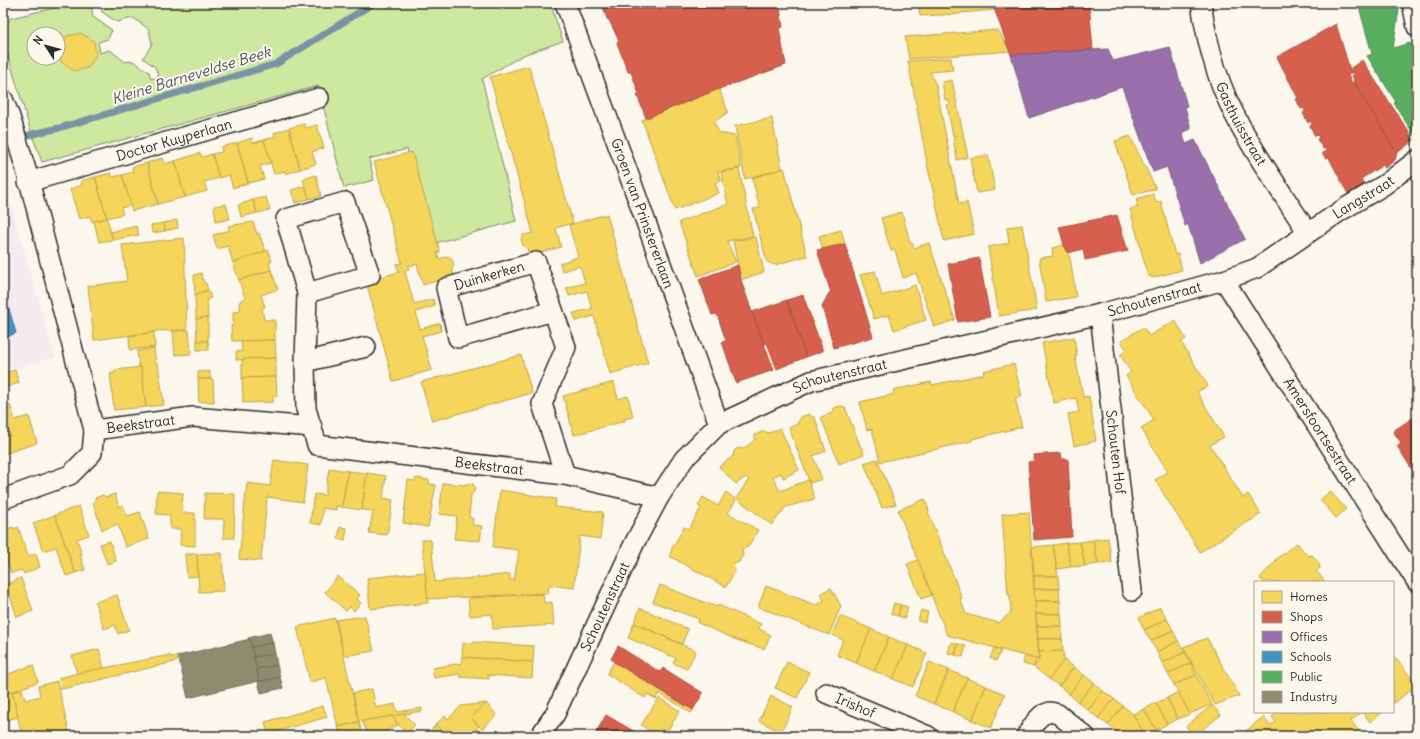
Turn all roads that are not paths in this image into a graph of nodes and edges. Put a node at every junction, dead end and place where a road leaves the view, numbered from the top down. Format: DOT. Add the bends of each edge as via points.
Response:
graph roads {
  1 [pos="565,3"];
  2 [pos="1201,3"];
  3 [pos="1412,3"];
  4 [pos="1417,27"];
  5 [pos="319,98"];
  6 [pos="3,99"];
  7 [pos="1417,160"];
  8 [pos="28,177"];
  9 [pos="1308,233"];
  10 [pos="1224,280"];
  11 [pos="307,294"];
  12 [pos="553,311"];
  13 [pos="1100,314"];
  14 [pos="366,347"];
  15 [pos="305,362"];
  16 [pos="719,424"];
  17 [pos="312,427"];
  18 [pos="94,430"];
  19 [pos="565,475"];
  20 [pos="659,497"];
  21 [pos="3,499"];
  22 [pos="1417,582"];
  23 [pos="1132,591"];
  24 [pos="826,693"];
  25 [pos="540,736"];
  26 [pos="928,736"];
  27 [pos="1026,736"];
  28 [pos="1085,736"];
  1 -- 16 [label="street, Groen van Prinstererlaan"];
  2 -- 9 [label="street, Gasthuisstraat" via="1204,27 1214,61 1239,124"];
  3 -- 4 [label="street"];
  5 -- 8 [label="street, Doctor Kuyperlaan"];
  6 -- 8 [label="street"];
  7 -- 9 [label="street, Langstraat" via="1384,185"];
  8 -- 18 [label="street"];
  9 -- 10 [label="street, Schoutenstraat" via="1257,268"];
  10 -- 13 [label="street, Schoutenstraat"];
  10 -- 22 [label="street, Amersfoortsestraat"];
  11 -- 11 [label="street" via="370,275 345,202 286,219"];
  11 -- 15 [label="street"];
  12 -- 12 [label="street, Duinkerken" via="536,262 446,288 458,338"];
  12 -- 19 [label="street, Duinkerken" via="566,347 542,404"];
  13 -- 16 [label="street, Schoutenstraat" via="811,381"];
  13 -- 23 [label="street, Schouten Hof"];
  14 -- 15 [label="street"];
  15 -- 17 [label="street" via="306,409"];
  16 -- 20 [label="street, Schoutenstraat" via="684,459"];
  17 -- 18 [label="street, Beekstraat" via="193,417"];
  17 -- 19 [label="street, Beekstraat" via="317,445"];
  18 -- 21 [label="street, Beekstraat" via="92,453 70,475"];
  19 -- 20 [label="street, Beekstraat"];
  20 -- 25 [label="street, Schoutenstraat" via="634,544 555,714"];
  24 -- 26 [label="street, Irishof"];
  27 -- 28 [label="street" via="1042,715 1050,712 1058,714"];
}
